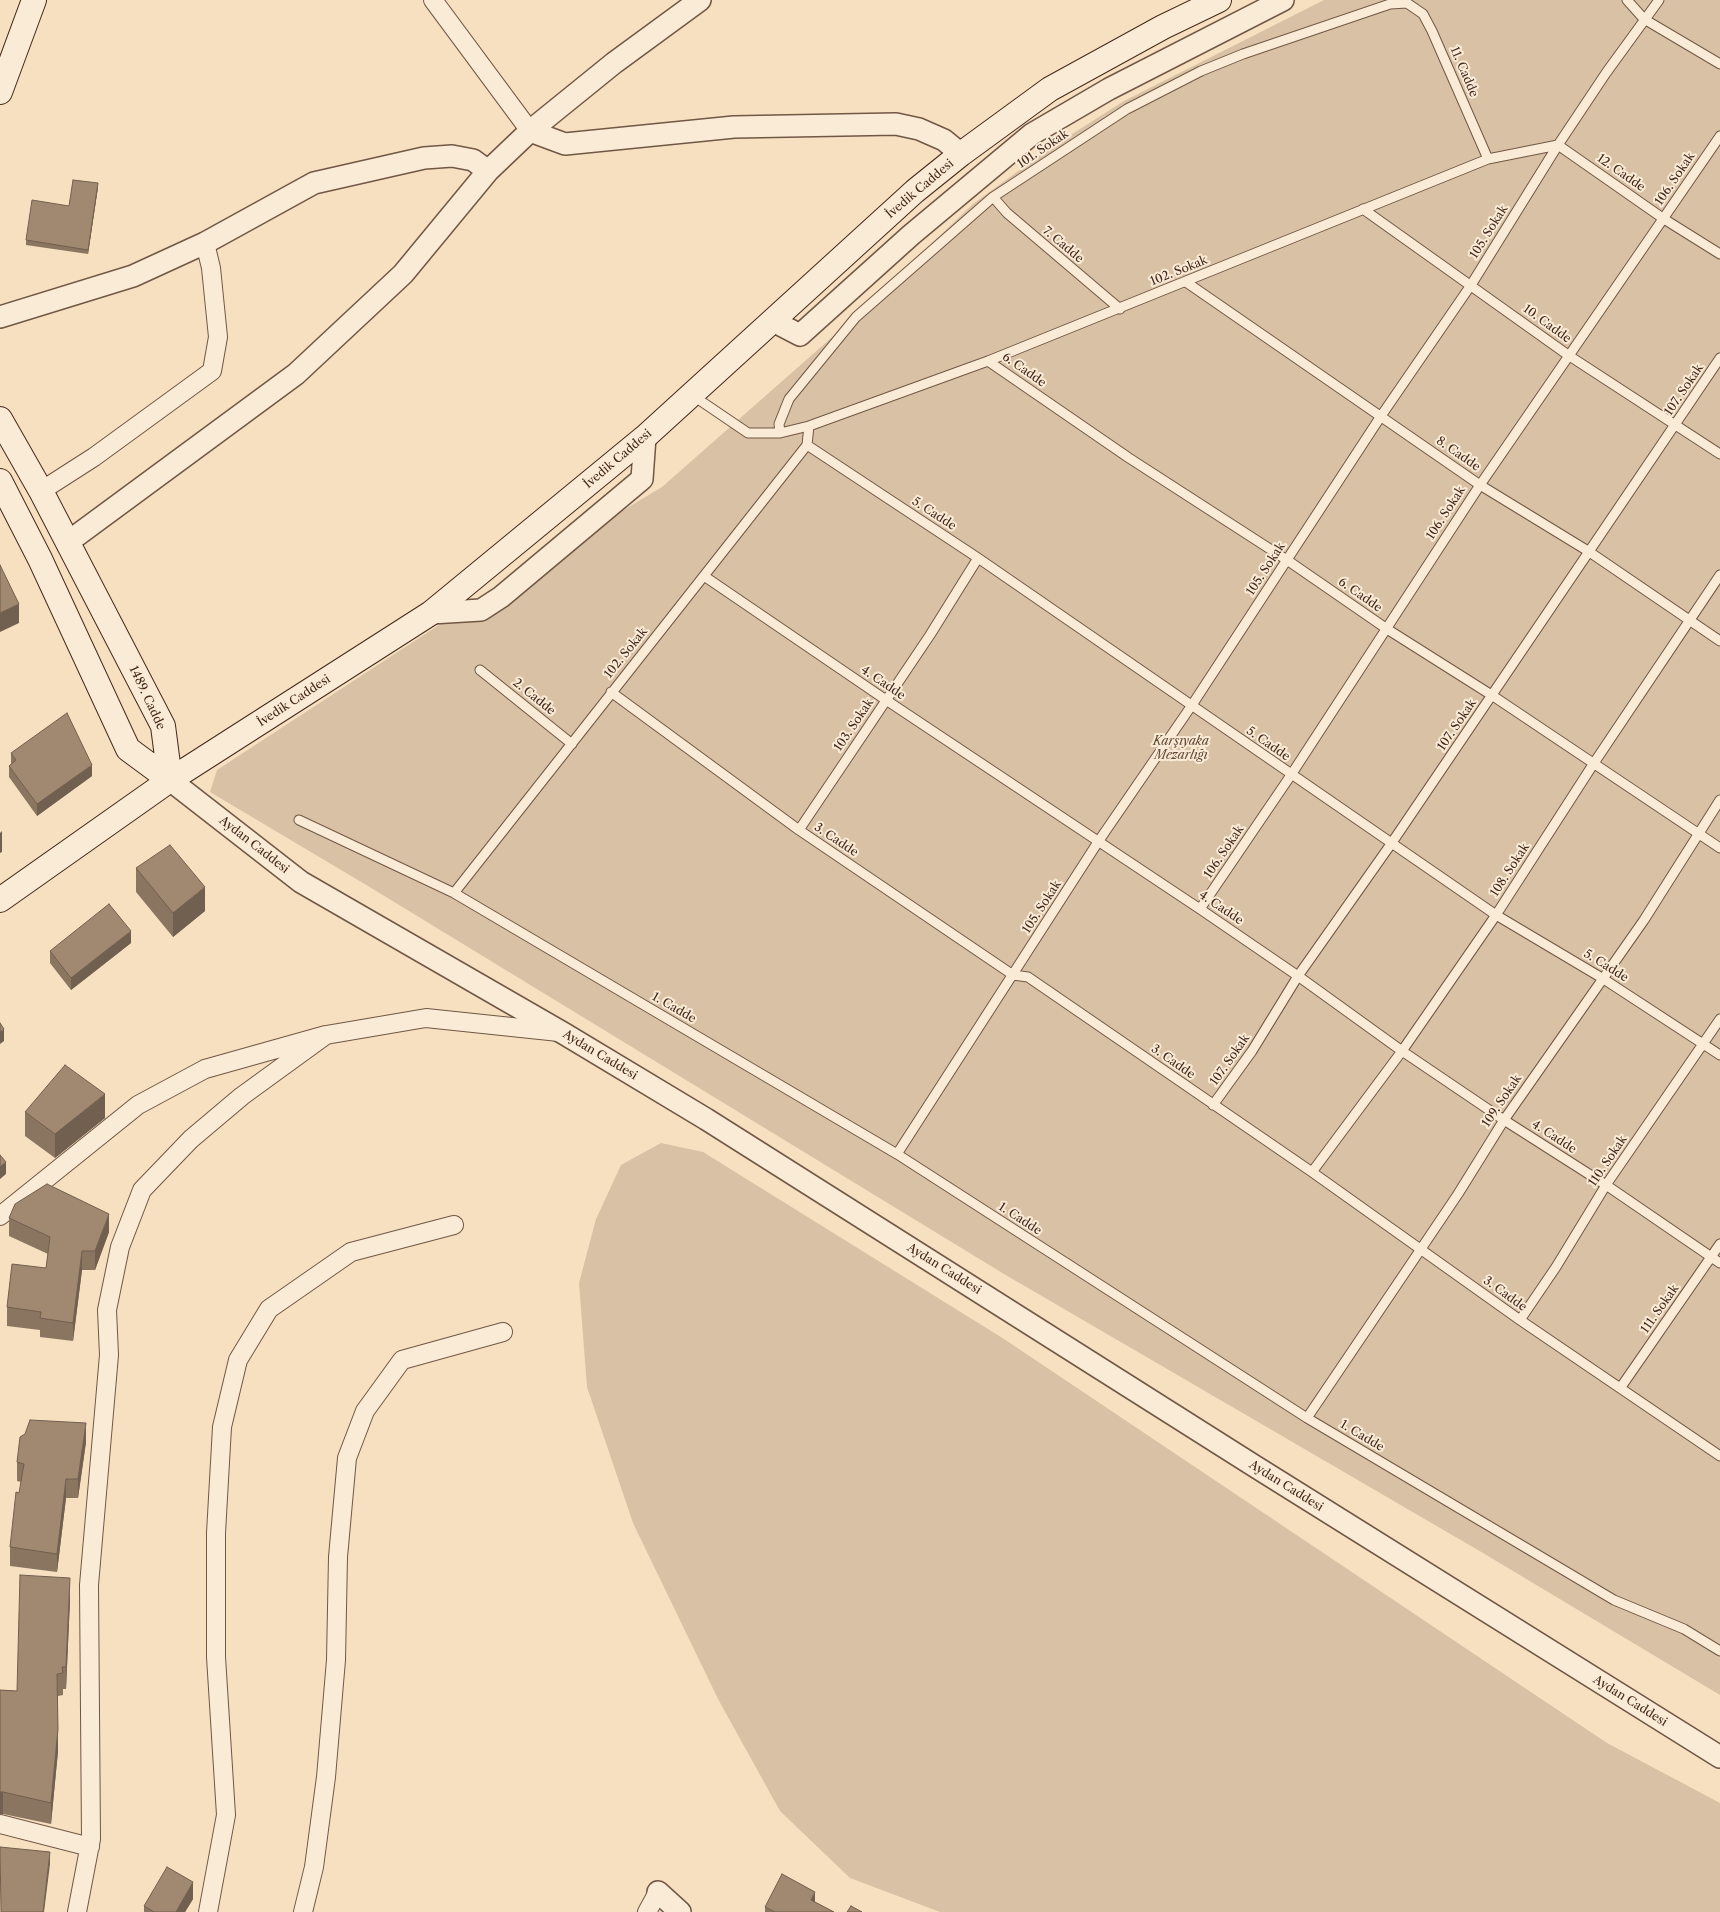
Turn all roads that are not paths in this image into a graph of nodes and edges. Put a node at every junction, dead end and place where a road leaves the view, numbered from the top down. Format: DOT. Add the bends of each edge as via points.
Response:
graph roads {
  1 [pos="34,0"];
  2 [pos="433,0"];
  3 [pos="700,0"];
  4 [pos="1219,0"];
  5 [pos="1283,0"];
  6 [pos="1627,0"];
  7 [pos="1658,0"];
  8 [pos="1408,3"];
  9 [pos="1644,18"];
  10 [pos="1163,27"];
  11 [pos="1176,55"];
  12 [pos="1720,64"];
  13 [pos="0,92"];
  14 [pos="530,131"];
  15 [pos="1720,136"];
  16 [pos="1558,145"];
  17 [pos="961,154"];
  18 [pos="1488,159"];
  19 [pos="488,171"];
  20 [pos="915,191"];
  21 [pos="993,197"];
  22 [pos="1364,209"];
  23 [pos="935,215"];
  24 [pos="1664,219"];
  25 [pos="205,243"];
  26 [pos="1720,254"];
  27 [pos="1186,282"];
  28 [pos="1471,284"];
  29 [pos="1120,309"];
  30 [pos="0,317"];
  31 [pos="773,321"];
  32 [pos="1568,355"];
  33 [pos="1720,358"];
  34 [pos="988,361"];
  35 [pos="691,395"];
  36 [pos="1381,416"];
  37 [pos="0,419"];
  38 [pos="1676,425"];
  39 [pos="809,426"];
  40 [pos="780,433"];
  41 [pos="645,437"];
  42 [pos="807,445"];
  43 [pos="1720,454"];
  44 [pos="0,481"];
  45 [pos="1480,485"];
  46 [pos="41,491"];
  47 [pos="68,542"];
  48 [pos="1588,552"];
  49 [pos="978,558"];
  50 [pos="40,559"];
  51 [pos="1287,560"];
  52 [pos="1720,575"];
  53 [pos="704,576"];
  54 [pos="431,613"];
  55 [pos="1690,621"];
  56 [pos="1387,629"];
  57 [pos="1720,641"];
  58 [pos="480,670"];
  59 [pos="611,692"];
  60 [pos="1492,696"];
  61 [pos="886,700"];
  62 [pos="1192,705"];
  63 [pos="572,744"];
  64 [pos="1594,763"];
  65 [pos="1291,775"];
  66 [pos="170,780"];
  67 [pos="1720,800"];
  68 [pos="299,820"];
  69 [pos="799,830"];
  70 [pos="1698,834"];
  71 [pos="1098,842"];
  72 [pos="1392,844"];
  73 [pos="1720,848"];
  74 [pos="454,893"];
  75 [pos="0,900"];
  76 [pos="1200,909"];
  77 [pos="1496,915"];
  78 [pos="1013,975"];
  79 [pos="1298,976"];
  80 [pos="1602,978"];
  81 [pos="1720,1019"];
  82 [pos="563,1033"];
  83 [pos="326,1035"];
  84 [pos="1704,1043"];
  85 [pos="1402,1050"];
  86 [pos="1720,1055"];
  87 [pos="1213,1105"];
  88 [pos="1504,1120"];
  89 [pos="897,1154"];
  90 [pos="1312,1172"];
  91 [pos="1606,1185"];
  92 [pos="0,1216"];
  93 [pos="454,1225"];
  94 [pos="1720,1244"];
  95 [pos="1421,1249"];
  96 [pos="1711,1257"];
  97 [pos="1720,1263"];
  98 [pos="1520,1320"];
  99 [pos="503,1332"];
  100 [pos="1621,1387"];
  101 [pos="1307,1418"];
  102 [pos="1720,1456"];
  103 [pos="1720,1651"];
  104 [pos="1720,1757"];
  105 [pos="0,1824"];
  106 [pos="90,1847"];
  107 [pos="658,1892"];
  108 [pos="76,1912"];
  109 [pos="208,1912"];
  110 [pos="303,1912"];
  111 [pos="647,1912"];
  112 [pos="680,1912"];
  1 -- 13 [label="main road"];
  2 -- 14 [label="street"];
  3 -- 14 [label="street" via="614,63"];
  4 -- 10 [label="main road, İvedik Caddesi"];
  5 -- 11 [label="street"];
  6 -- 9 [label="lane"];
  7 -- 9 [label="lane, 105. Sokak"];
  8 -- 18 [label="lane, 11. Cadde" via="1423,14 1432,30"];
  8 -- 21 [label="lane, 101. Sokak" via="1390,4 1281,40 1201,72 1127,108"];
  9 -- 12 [label="lane"];
  9 -- 16 [label="lane, 105. Sokak"];
  10 -- 11 [label="street"];
  10 -- 17 [label="main road, İvedik Caddesi" via="1050,89"];
  11 -- 23 [label="street" via="1032,134"];
  14 -- 17 [label="street" via="565,144 734,127 896,124 919,129 944,140"];
  14 -- 19 [label="street"];
  15 -- 24 [label="lane, 106. Sokak"];
  16 -- 18 [label="lane, 102. Sokak"];
  16 -- 24 [label="lane, 12. Cadde"];
  16 -- 28 [label="lane, 105. Sokak"];
  17 -- 20 [label="main road, İvedik Caddesi"];
  18 -- 22 [label="lane, 102. Sokak"];
  19 -- 25 [label="street" via="473,160 452,156 424,158 314,183"];
  19 -- 47 [label="street" via="403,274 296,374"];
  20 -- 23 [label="street"];
  20 -- 31 [label="main road, İvedik Caddesi"];
  21 -- 29 [label="lane, 7. Cadde" via="1007,213"];
  21 -- 40 [label="lane, 101. Sokak" via="856,317 789,399"];
  22 -- 27 [label="lane, 102. Sokak"];
  22 -- 28 [label="lane, 10. Cadde"];
  23 -- 31 [label="street" via="800,335"];
  24 -- 26 [label="lane, 12. Cadde"];
  24 -- 32 [label="lane, 106. Sokak"];
  25 -- 30 [label="street" via="133,276"];
  25 -- 46 [label="street" via="211,268 218,337 212,371 94,457"];
  27 -- 29 [label="lane, 102. Sokak"];
  27 -- 36 [label="lane, 8. Cadde"];
  28 -- 32 [label="lane, 10. Cadde"];
  28 -- 36 [label="lane, 105. Sokak"];
  29 -- 34 [label="lane, 102. Sokak"];
  31 -- 35 [label="main road, İvedik Caddesi"];
  32 -- 38 [label="lane, 10. Cadde"];
  32 -- 45 [label="lane, 106. Sokak"];
  33 -- 38 [label="lane, 107. Sokak"];
  34 -- 39 [label="lane, 102. Sokak"];
  34 -- 51 [label="lane, 6. Cadde" via="1129,458"];
  35 -- 40 [label="lane, 102. Sokak" via="748,433"];
  35 -- 41 [label="main road, İvedik Caddesi"];
  36 -- 45 [label="lane, 8. Cadde"];
  36 -- 51 [label="lane, 105. Sokak"];
  37 -- 46 [label="main road, 1489. Cadde"];
  38 -- 43 [label="lane, 10. Cadde"];
  38 -- 48 [label="lane, 107. Sokak"];
  39 -- 40 [label="lane, 102. Sokak"];
  39 -- 42 [label="lane"];
  41 -- 54 [label="main road, İvedik Caddesi"];
  41 -- 54 [label="street" via="642,479 500,597 481,610"];
  42 -- 49 [label="lane, 5. Cadde"];
  42 -- 53 [label="lane, 102. Sokak"];
  44 -- 50 [label="main road"];
  45 -- 48 [label="lane, 8. Cadde"];
  45 -- 56 [label="lane, 106. Sokak"];
  46 -- 47 [label="main road, 1489. Cadde"];
  47 -- 50 [label="main road"];
  47 -- 66 [label="main road, 1489. Cadde" via="163,726"];
  48 -- 55 [label="lane, 8. Cadde"];
  48 -- 60 [label="lane, 107. Sokak"];
  49 -- 61 [label="lane, 103. Sokak"];
  49 -- 62 [label="lane, 5. Cadde"];
  50 -- 66 [label="main road" via="128,749"];
  51 -- 56 [label="lane, 6. Cadde"];
  51 -- 62 [label="lane, 105. Sokak"];
  52 -- 55 [label="lane, 108. Sokak"];
  53 -- 59 [label="lane, 102. Sokak"];
  53 -- 61 [label="lane, 4. Cadde"];
  54 -- 66 [label="main road, İvedik Caddesi"];
  55 -- 57 [label="lane, 8. Cadde"];
  55 -- 64 [label="lane, 108. Sokak"];
  56 -- 60 [label="lane, 6. Cadde"];
  56 -- 65 [label="lane, 106. Sokak"];
  58 -- 63 [label="lane, 2. Cadde"];
  59 -- 63 [label="lane, 102. Sokak"];
  59 -- 69 [label="lane, 3. Cadde"];
  60 -- 64 [label="lane, 6. Cadde"];
  60 -- 72 [label="lane, 107. Sokak"];
  61 -- 69 [label="lane, 103. Sokak"];
  61 -- 71 [label="lane, 4. Cadde"];
  62 -- 65 [label="lane, 5. Cadde"];
  62 -- 71 [label="lane, 105. Sokak"];
  63 -- 74 [label="lane, 102. Sokak"];
  64 -- 70 [label="lane, 6. Cadde"];
  64 -- 77 [label="lane, 108. Sokak"];
  65 -- 72 [label="lane, 5. Cadde"];
  65 -- 76 [label="lane, 106. Sokak"];
  66 -- 75 [label="main road, İvedik Caddesi"];
  66 -- 82 [label="street, Aydan Caddesi" via="301,882"];
  67 -- 70 [label="lane, 109. Sokak"];
  68 -- 74 [label="lane, 1. Cadde"];
  69 -- 78 [label="lane, 3. Cadde"];
  70 -- 73 [label="lane, 6. Cadde"];
  70 -- 80 [label="lane, 109. Sokak" via="1644,920"];
  71 -- 76 [label="lane, 4. Cadde"];
  71 -- 78 [label="lane, 105. Sokak"];
  72 -- 77 [label="lane, 5. Cadde"];
  72 -- 79 [label="lane, 107. Sokak"];
  74 -- 89 [label="lane, 1. Cadde"];
  76 -- 79 [label="lane, 4. Cadde"];
  77 -- 80 [label="lane, 5. Cadde"];
  77 -- 85 [label="lane, 108. Sokak"];
  78 -- 87 [label="lane, 3. Cadde" via="1028,977"];
  78 -- 89 [label="lane, 105. Sokak"];
  79 -- 85 [label="lane, 4. Cadde"];
  79 -- 87 [label="lane, 107. Sokak"];
  80 -- 84 [label="lane, 5. Cadde"];
  80 -- 88 [label="lane, 109. Sokak"];
  81 -- 84 [label="lane, 110. Sokak"];
  82 -- 83 [label="street" via="426,1018"];
  82 -- 104 [label="street, Aydan Caddesi" via="706,1119"];
  83 -- 92 [label="street" via="205,1069 146,1100"];
  83 -- 106 [label="street" via="242,1096 184,1145 142,1190 120,1246 107,1310 109,1355 88,1584"];
  84 -- 86 [label="lane, 5. Cadde"];
  84 -- 91 [label="lane, 110. Sokak"];
  85 -- 88 [label="lane, 4. Cadde"];
  85 -- 90 [label="lane, 108. Sokak"];
  87 -- 90 [label="lane, 3. Cadde"];
  88 -- 91 [label="lane, 4. Cadde"];
  88 -- 95 [label="lane, 109. Sokak"];
  89 -- 101 [label="lane, 1. Cadde"];
  90 -- 95 [label="lane, 3. Cadde"];
  91 -- 96 [label="lane, 4. Cadde"];
  91 -- 98 [label="lane, 110. Sokak"];
  93 -- 109 [label="street" via="351,1252 269,1308 238,1360 222,1427 216,1524 216,1657 226,1815"];
  94 -- 96 [label="lane, 111. Sokak"];
  95 -- 98 [label="lane, 3. Cadde"];
  95 -- 101 [label="lane, 109. Sokak"];
  96 -- 97 [label="lane, 4. Cadde"];
  96 -- 100 [label="lane, 111. Sokak"];
  98 -- 100 [label="lane, 3. Cadde"];
  99 -- 110 [label="street" via="402,1360 365,1411 347,1458 326,1777 314,1867"];
  100 -- 102 [label="lane, 3. Cadde"];
  101 -- 103 [label="lane, 1. Cadde" via="1614,1600 1684,1630"];
  105 -- 106 [label="street"];
  106 -- 108 [label="street"];
  107 -- 111 [label="street"];
  107 -- 112 [label="street"];
}
